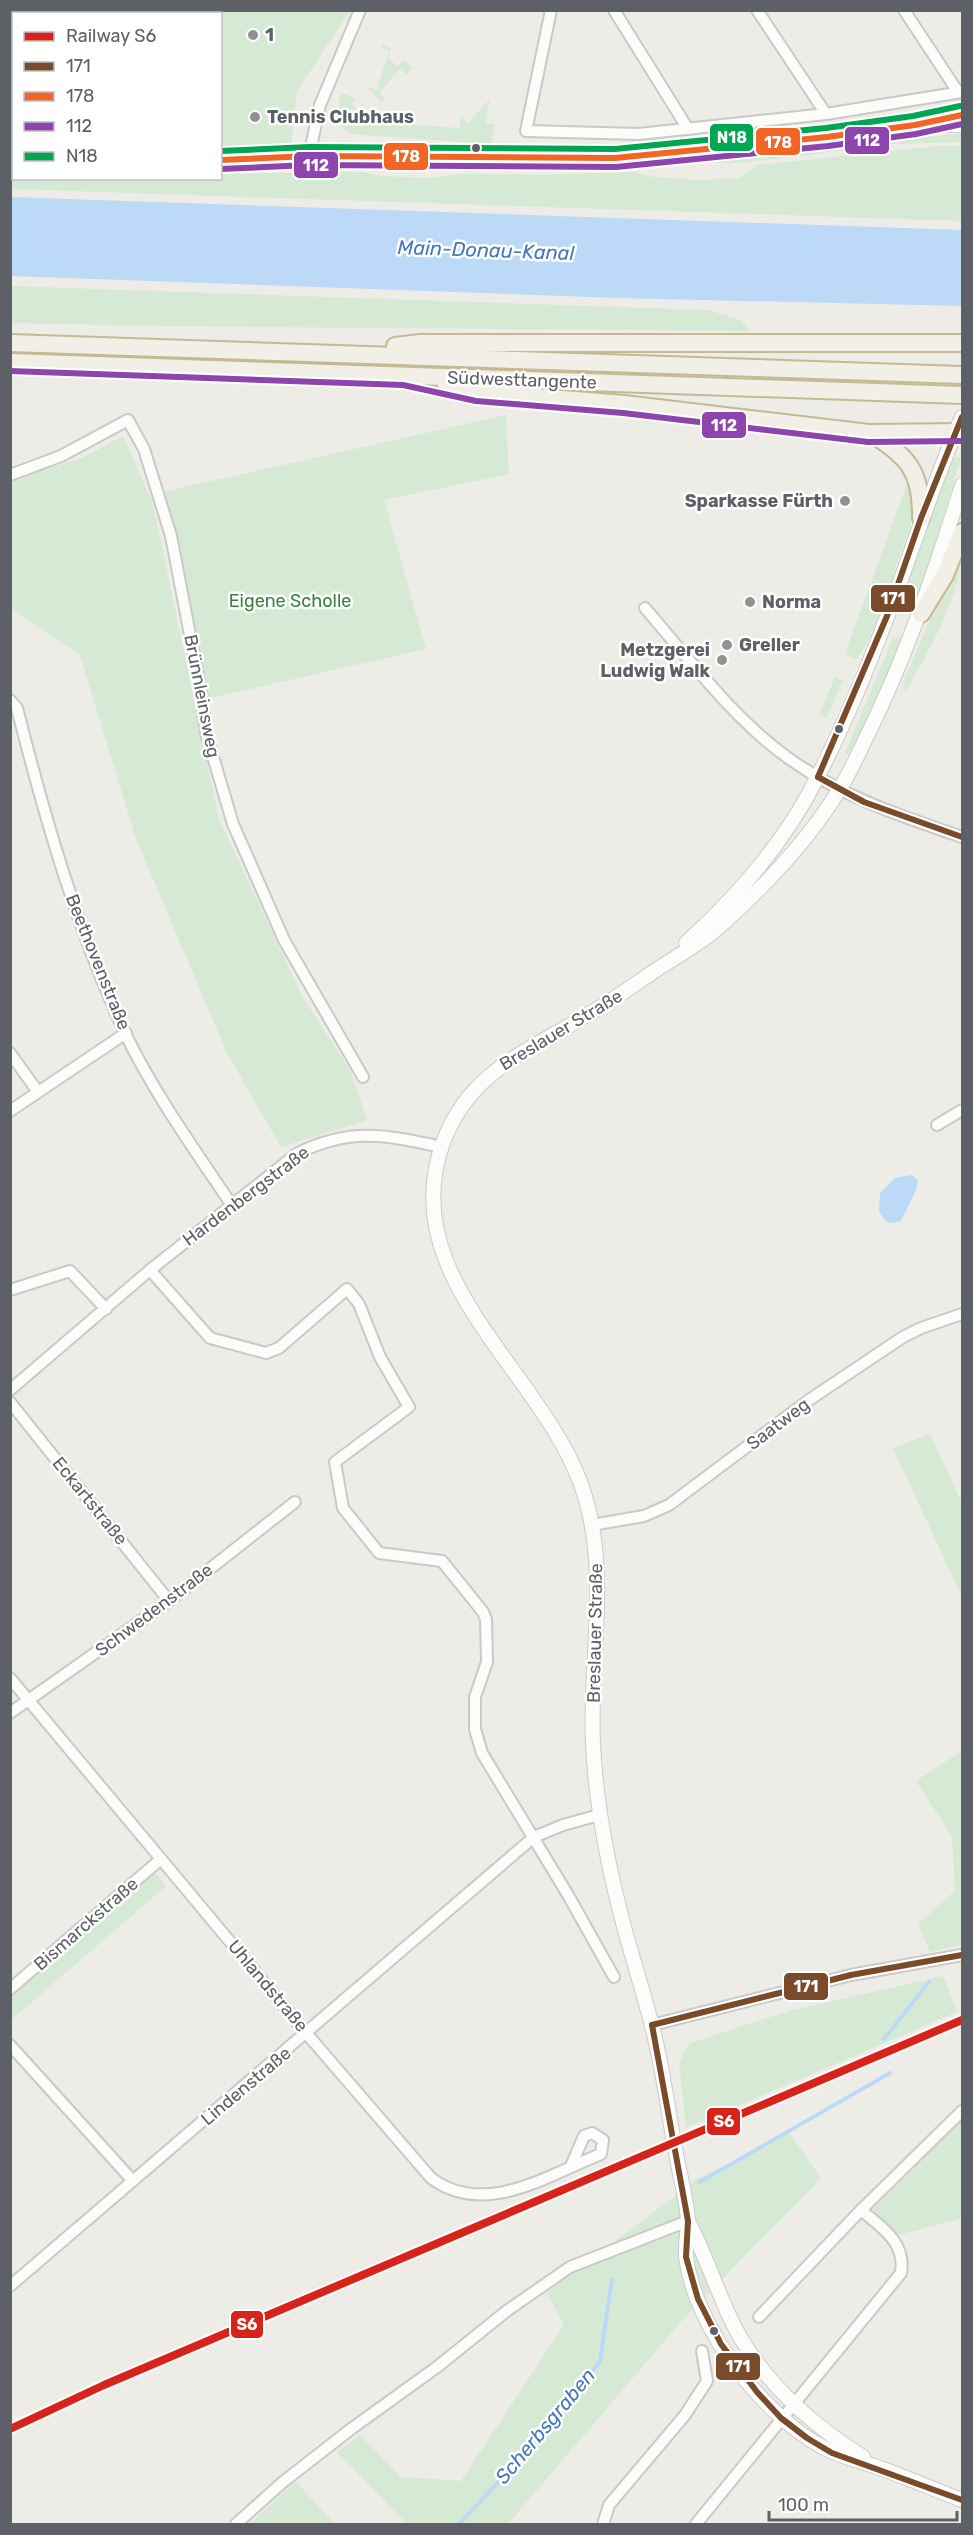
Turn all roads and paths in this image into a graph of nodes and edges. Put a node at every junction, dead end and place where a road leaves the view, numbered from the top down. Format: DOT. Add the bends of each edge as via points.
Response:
graph roads {
  1 [pos="360,10"];
  2 [pos="551,10"];
  3 [pos="614,10"];
  4 [pos="757,10"];
  5 [pos="904,10"];
  6 [pos="960,92"];
  7 [pos="826,114"];
  8 [pos="963,115"];
  9 [pos="915,125"];
  10 [pos="963,125"];
  11 [pos="688,129"];
  12 [pos="309,156"];
  13 [pos="222,160"];
  14 [pos="10,343"];
  15 [pos="963,343"];
  16 [pos="347,353"];
  17 [pos="10,362"];
  18 [pos="963,375"];
  19 [pos="404,376"];
  20 [pos="963,395"];
  21 [pos="960,427"];
  22 [pos="869,433"];
  23 [pos="10,476"];
  24 [pos="963,485"];
  25 [pos="921,518"];
  26 [pos="963,532"];
  27 [pos="645,608"];
  28 [pos="921,614"];
  29 [pos="10,700"];
  30 [pos="818,777"];
  31 [pos="840,790"];
  32 [pos="963,837"];
  33 [pos="656,970"];
  34 [pos="126,1034"];
  35 [pos="10,1053"];
  36 [pos="363,1077"];
  37 [pos="38,1092"];
  38 [pos="963,1110"];
  39 [pos="10,1111"];
  40 [pos="937,1125"];
  41 [pos="442,1147"];
  42 [pos="231,1204"];
  43 [pos="150,1270"];
  44 [pos="10,1290"];
  45 [pos="106,1309"];
  46 [pos="963,1314"];
  47 [pos="10,1390"];
  48 [pos="10,1402"];
  49 [pos="295,1502"];
  50 [pos="592,1526"];
  51 [pos="169,1601"];
  52 [pos="10,1678"];
  53 [pos="29,1701"];
  54 [pos="10,1713"];
  55 [pos="599,1815"];
  56 [pos="534,1837"];
  57 [pos="161,1859"];
  58 [pos="963,1955"];
  59 [pos="614,1977"];
  60 [pos="10,1989"];
  61 [pos="652,2025"];
  62 [pos="307,2034"];
  63 [pos="10,2046"];
  64 [pos="963,2111"];
  65 [pos="571,2166"];
  66 [pos="133,2181"];
  67 [pos="861,2210"];
  68 [pos="688,2221"];
  69 [pos="10,2286"];
  70 [pos="759,2317"];
  71 [pos="702,2351"];
  72 [pos="792,2404"];
  73 [pos="781,2418"];
  74 [pos="881,2468"];
  75 [pos="963,2500"];
  76 [pos="236,2524"];
  77 [pos="603,2524"];
  78 [pos="696,2524"];
  1 -- 12 [label="street" via="320,105"];
  2 -- 11 [label="street" via="526,131 639,134"];
  3 -- 11 [label="street"];
  4 -- 7 [label="street"];
  5 -- 6 [label="street"];
  6 -- 7 [label="street"];
  7 -- 11 [label="street"];
  8 -- 9 [label="main road"];
  9 -- 10 [label="main road"];
  9 -- 12 [label="main road" via="740,148 615,158"];
  12 -- 13 [label="main road"];
  14 -- 16 [label="highway, Südwesttangente"];
  15 -- 16 [label="highway" via="420,343"];
  16 -- 18 [label="highway, Südwesttangente"];
  17 -- 19 [label="highway, Südwesttangente"];
  19 -- 20 [label="highway, Südwesttangente"];
  19 -- 22 [label="highway" via="477,392 624,404"];
  21 -- 22 [label="highway" via="919,433"];
  21 -- 25 [label="main road, Breslauer Straße"];
  22 -- 25 [label="highway" via="890,446 912,468 921,492"];
  23 -- 36 [label="street, Brünnleinsweg" via="61,456 128,420 144,449 171,536 206,734 233,824 284,940"];
  24 -- 28 [label="main road, Breslauer Straße"];
  25 -- 30 [label="main road, Breslauer Straße" via="887,616"];
  26 -- 28 [label="highway" via="945,575"];
  27 -- 30 [label="street" via="747,723"];
  28 -- 31 [label="main road, Breslauer Straße" via="895,680"];
  29 -- 34 [label="street, Beethovenstraße" via="17,708 51,842"];
  30 -- 31 [label="street"];
  30 -- 33 [label="main road, Breslauer Straße" via="750,878"];
  31 -- 32 [label="street"];
  31 -- 33 [label="main road, Breslauer Straße" via="804,839 760,888 713,933"];
  33 -- 41 [label="main road, Breslauer Straße" via="490,1074 452,1121"];
  34 -- 37 [label="street"];
  34 -- 42 [label="street, Beethovenstraße"];
  35 -- 37 [label="street"];
  37 -- 39 [label="street"];
  38 -- 40 [label="street"];
  41 -- 42 [label="street, Hardenbergstraße" via="382,1134 347,1135 321,1142 298,1153"];
  41 -- 50 [label="main road, Breslauer Straße" via="434,1194 437,1236 452,1275 474,1316 556,1431 585,1496"];
  42 -- 43 [label="street, Hardenbergstraße"];
  43 -- 45 [label="street, Hardenbergstraße"];
  43 -- 56 [label="street" via="210,1338 266,1353 279,1348 347,1289 359,1304 380,1357 409,1407 335,1462 343,1508 379,1553 442,1561 483,1612 487,1662 474,1697 475,1727 482,1754"];
  44 -- 45 [label="street" via="70,1271"];
  45 -- 47 [label="street, Hardenbergstraße"];
  46 -- 50 [label="street, Saatweg" via="903,1337 809,1400 669,1505 644,1516"];
  48 -- 51 [label="street, Eckartstraße"];
  49 -- 51 [label="street, Schwedenstraße"];
  50 -- 55 [label="main road, Breslauer Straße" via="599,1594 592,1739"];
  51 -- 53 [label="street, Schwedenstraße"];
  52 -- 53 [label="street, Uhlandstraße"];
  53 -- 54 [label="street, Schwedenstraße"];
  53 -- 57 [label="street, Uhlandstraße"];
  55 -- 56 [label="street, Lindenstraße"];
  55 -- 61 [label="main road, Breslauer Straße" via="624,1928"];
  56 -- 59 [label="street"];
  56 -- 62 [label="street, Lindenstraße"];
  57 -- 60 [label="street, Bismarckstraße"];
  57 -- 62 [label="street, Uhlandstraße"];
  58 -- 61 [label="street" via="851,1975"];
  61 -- 68 [label="main road, Breslauer Straße"];
  62 -- 65 [label="street, Uhlandstraße" via="431,2178 446,2189 479,2196 498,2194"];
  62 -- 66 [label="street, Lindenstraße"];
  63 -- 66 [label="street"];
  64 -- 67 [label="street"];
  66 -- 69 [label="street, Lindenstraße"];
  67 -- 70 [label="street"];
  67 -- 72 [label="street" via="897,2243 903,2260 901,2273"];
  68 -- 72 [label="main road, Breslauer Straße" via="741,2338"];
  68 -- 73 [label="main road, Breslauer Straße" via="686,2257 698,2299 742,2374"];
  68 -- 76 [label="street" via="570,2267 351,2429"];
  71 -- 77 [label="street" via="707,2381 685,2415 609,2505"];
  72 -- 73 [label="street"];
  72 -- 74 [label="main road, Breslauer Straße" via="817,2427"];
  73 -- 74 [label="main road, Breslauer Straße" via="832,2453"];
  73 -- 78 [label="street"];
  74 -- 75 [label="main road, Breslauer Straße"];
}
